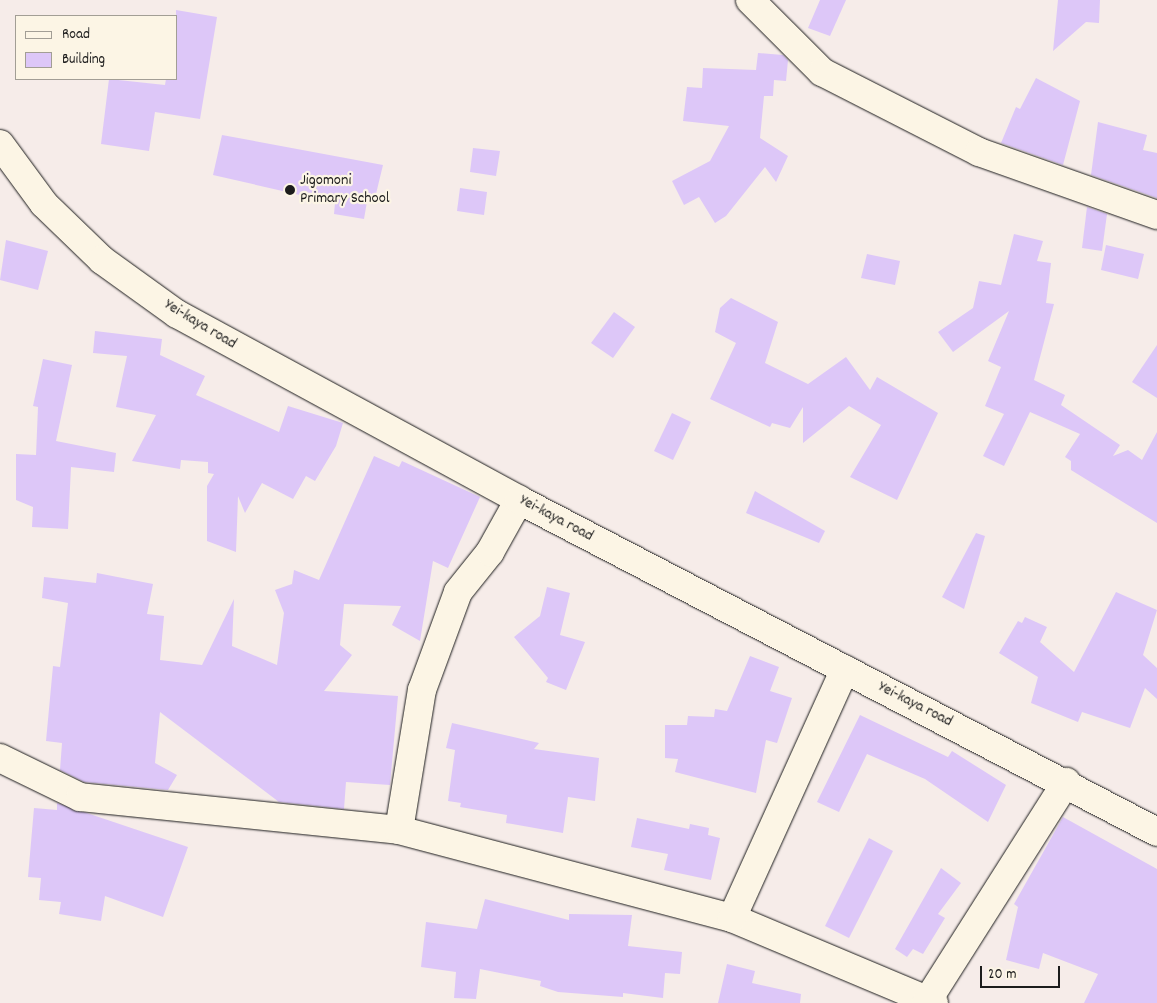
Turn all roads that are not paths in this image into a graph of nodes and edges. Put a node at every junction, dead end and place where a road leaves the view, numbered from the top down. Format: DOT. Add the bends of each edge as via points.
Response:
graph roads {
  1 [pos="750,0"];
  2 [pos="0,144"];
  3 [pos="1157,215"];
  4 [pos="519,500"];
  5 [pos="845,669"];
  6 [pos="0,758"];
  7 [pos="1066,782"];
  8 [pos="399,830"];
  9 [pos="1157,832"];
  10 [pos="732,918"];
  11 [pos="929,1002"];
  1 -- 3 [label="street" via="822,72 979,152"];
  2 -- 4 [label="street, Yei-kaya road" via="44,204 102,260 177,314"];
  4 -- 5 [label="street, Yei-kaya road"];
  4 -- 8 [label="street" via="490,552 458,592 425,681"];
  5 -- 7 [label="street, Yei-kaya road"];
  5 -- 10 [label="street"];
  6 -- 8 [label="street" via="80,797"];
  7 -- 9 [label="street, Yei-kaya road"];
  7 -- 11 [label="street"];
  8 -- 10 [label="street"];
  10 -- 11 [label="street" via="908,996"];
}
